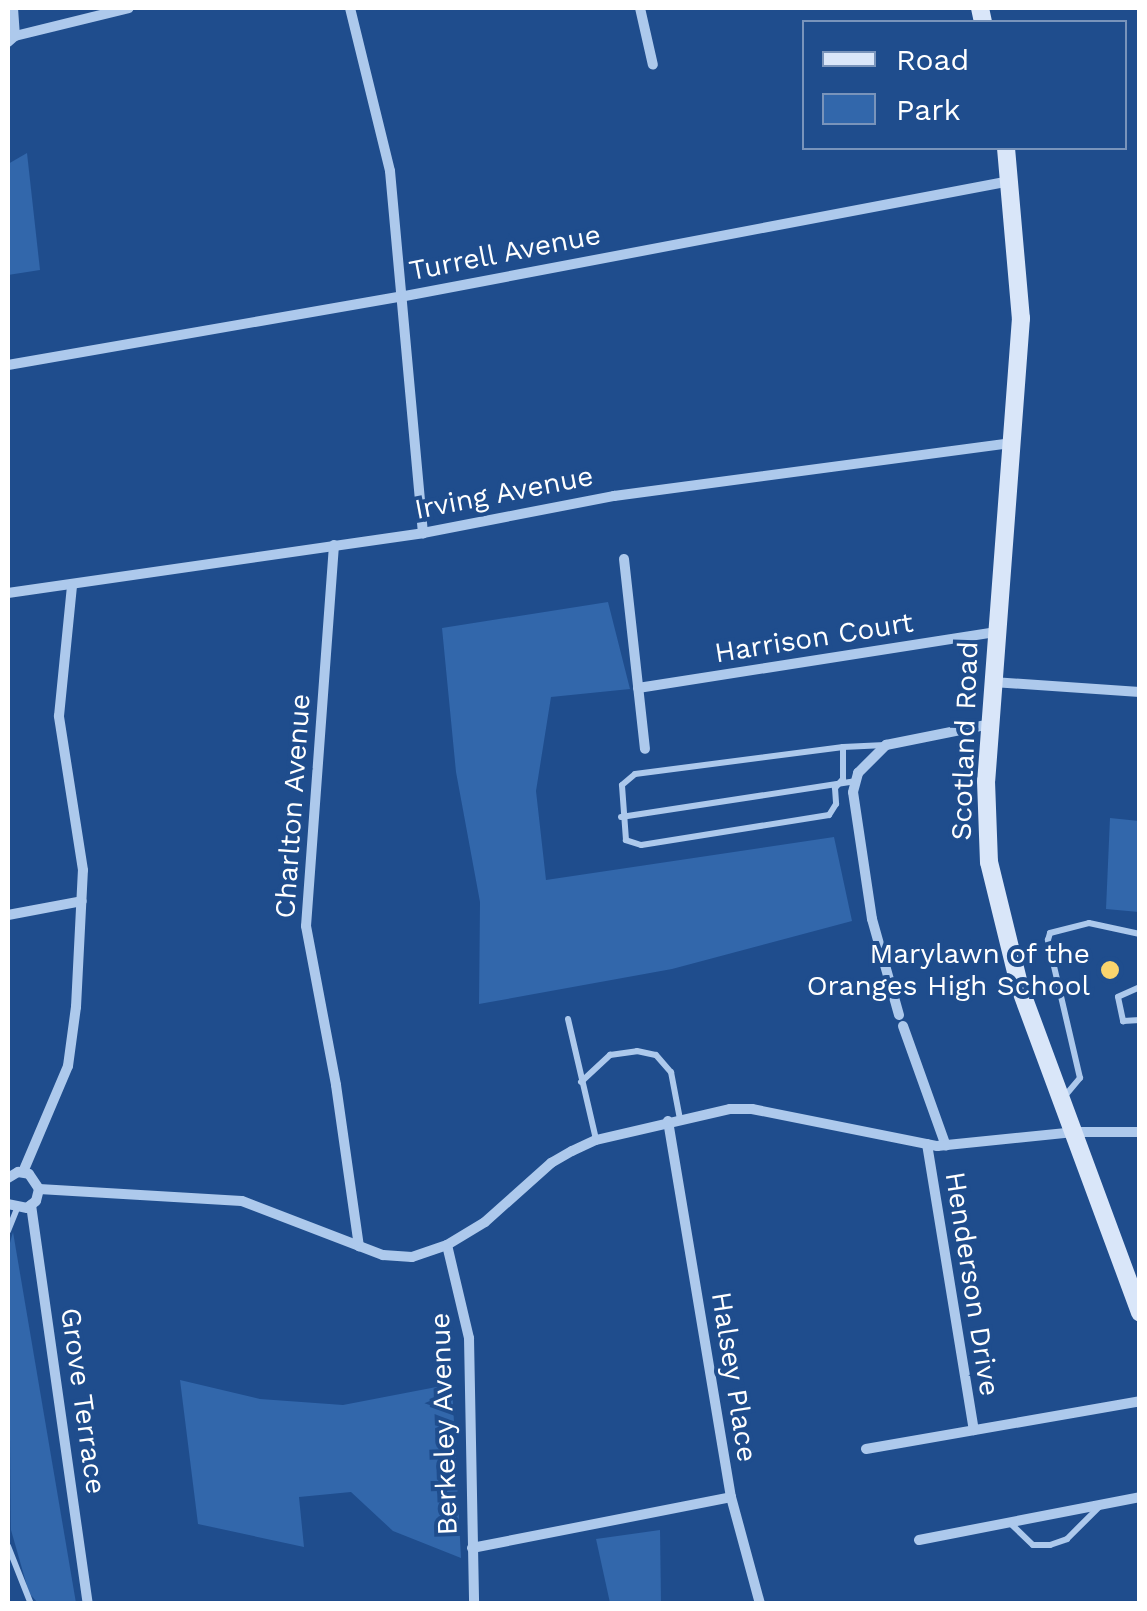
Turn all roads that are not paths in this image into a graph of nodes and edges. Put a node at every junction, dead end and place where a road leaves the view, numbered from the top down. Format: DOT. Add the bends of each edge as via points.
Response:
graph roads {
  1 [pos="13,8"];
  2 [pos="129,8"];
  3 [pos="350,8"];
  4 [pos="640,8"];
  5 [pos="11,39"];
  6 [pos="653,65"];
  7 [pos="1006,150"];
  8 [pos="1011,181"];
  9 [pos="405,296"];
  10 [pos="8,365"];
  11 [pos="1010,443"];
  12 [pos="423,533"];
  13 [pos="334,545"];
  14 [pos="624,559"];
  15 [pos="72,585"];
  16 [pos="8,594"];
  17 [pos="997,632"];
  18 [pos="993,682"];
  19 [pos="638,688"];
  20 [pos="1140,692"];
  21 [pos="990,724"];
  22 [pos="886,745"];
  23 [pos="843,747"];
  24 [pos="646,750"];
  25 [pos="843,780"];
  26 [pos="856,781"];
  27 [pos="622,816"];
  28 [pos="82,901"];
  29 [pos="8,915"];
  30 [pos="1140,934"];
  31 [pos="1140,987"];
  32 [pos="568,1018"];
  33 [pos="1140,1020"];
  34 [pos="581,1082"];
  35 [pos="1060,1100"];
  36 [pos="674,1120"];
  37 [pos="1072,1132"];
  38 [pos="1140,1132"];
  39 [pos="596,1140"];
  40 [pos="926,1144"];
  41 [pos="946,1146"];
  42 [pos="23,1172"];
  43 [pos="8,1178"];
  44 [pos="39,1189"];
  45 [pos="31,1205"];
  46 [pos="12,1206"];
  47 [pos="8,1231"];
  48 [pos="447,1245"];
  49 [pos="359,1246"];
  50 [pos="1140,1313"];
  51 [pos="1140,1402"];
  52 [pos="974,1430"];
  53 [pos="866,1449"];
  54 [pos="731,1497"];
  55 [pos="1140,1497"];
  56 [pos="1100,1505"];
  57 [pos="1009,1522"];
  58 [pos="919,1540"];
  59 [pos="8,1546"];
  60 [pos="472,1548"];
  61 [pos="32,1604"];
  62 [pos="88,1604"];
  63 [pos="474,1604"];
  64 [pos="760,1604"];
  1 -- 5 [label="street"];
  2 -- 5 [label="street"];
  3 -- 9 [label="street" via="390,171"];
  4 -- 6 [label="street"];
  7 -- 8 [label="main road, Scotland Road"];
  8 -- 9 [label="street, Turrell Avenue"];
  8 -- 11 [label="main road, Scotland Road" via="1020,318"];
  9 -- 10 [label="street, Turrell Avenue"];
  9 -- 12 [label="street"];
  11 -- 12 [label="street, Irving Avenue" via="614,496"];
  11 -- 17 [label="main road, Scotland Road"];
  12 -- 13 [label="street, Irving Avenue"];
  13 -- 15 [label="street, Irving Avenue"];
  13 -- 49 [label="street, Charlton Avenue" via="306,926"];
  14 -- 19 [label="street"];
  15 -- 16 [label="street, Irving Avenue"];
  15 -- 28 [label="street" via="60,716 80,838"];
  17 -- 18 [label="main road, Scotland Road"];
  17 -- 19 [label="street, Harrison Court"];
  18 -- 20 [label="street"];
  18 -- 21 [label="main road, Scotland Road"];
  19 -- 24 [label="street"];
  21 -- 22 [label="street"];
  21 -- 35 [label="main road, Scotland Road" via="989,862 1020,988"];
  22 -- 23 [label="lane"];
  22 -- 26 [label="street"];
  23 -- 25 [label="lane"];
  23 -- 27 [label="lane" via="635,774 622,785"];
  25 -- 26 [label="lane"];
  25 -- 27 [label="lane"];
  25 -- 27 [label="lane" via="829,815 641,846 626,840"];
  26 -- 41 [label="street" via="872,919"];
  28 -- 29 [label="street"];
  28 -- 42 [label="street" via="68,1066"];
  30 -- 35 [label="lane" via="1089,923 1050,934 1080,1078"];
  31 -- 33 [label="lane" via="1118,997 1123,1020"];
  32 -- 34 [label="lane"];
  34 -- 36 [label="lane" via="610,1055 656,1055 671,1072"];
  34 -- 39 [label="lane"];
  35 -- 37 [label="main road, Scotland Road"];
  36 -- 39 [label="street"];
  36 -- 40 [label="street" via="752,1108"];
  36 -- 54 [label="street, Halsey Place"];
  37 -- 38 [label="street"];
  37 -- 41 [label="street"];
  37 -- 50 [label="main road, Scotland Road"];
  39 -- 48 [label="street" via="551,1163 485,1222"];
  40 -- 41 [label="street"];
  40 -- 52 [label="street, Henderson Drive"];
  42 -- 43 [label="street"];
  42 -- 44 [label="street"];
  44 -- 45 [label="street"];
  44 -- 49 [label="street" via="242,1201"];
  45 -- 46 [label="street"];
  45 -- 62 [label="street, Grove Terrace"];
  46 -- 47 [label="lane"];
  48 -- 49 [label="street" via="412,1257"];
  48 -- 60 [label="street, Berkeley Avenue" via="469,1338"];
  51 -- 52 [label="street"];
  52 -- 53 [label="street"];
  54 -- 60 [label="street, Halsey Place"];
  54 -- 64 [label="street"];
  55 -- 56 [label="street"];
  56 -- 57 [label="street"];
  56 -- 57 [label="lane" via="1067,1539 1050,1545 1033,1545"];
  57 -- 58 [label="street"];
  59 -- 61 [label="lane"];
  60 -- 63 [label="street, Berkeley Avenue"];
}
